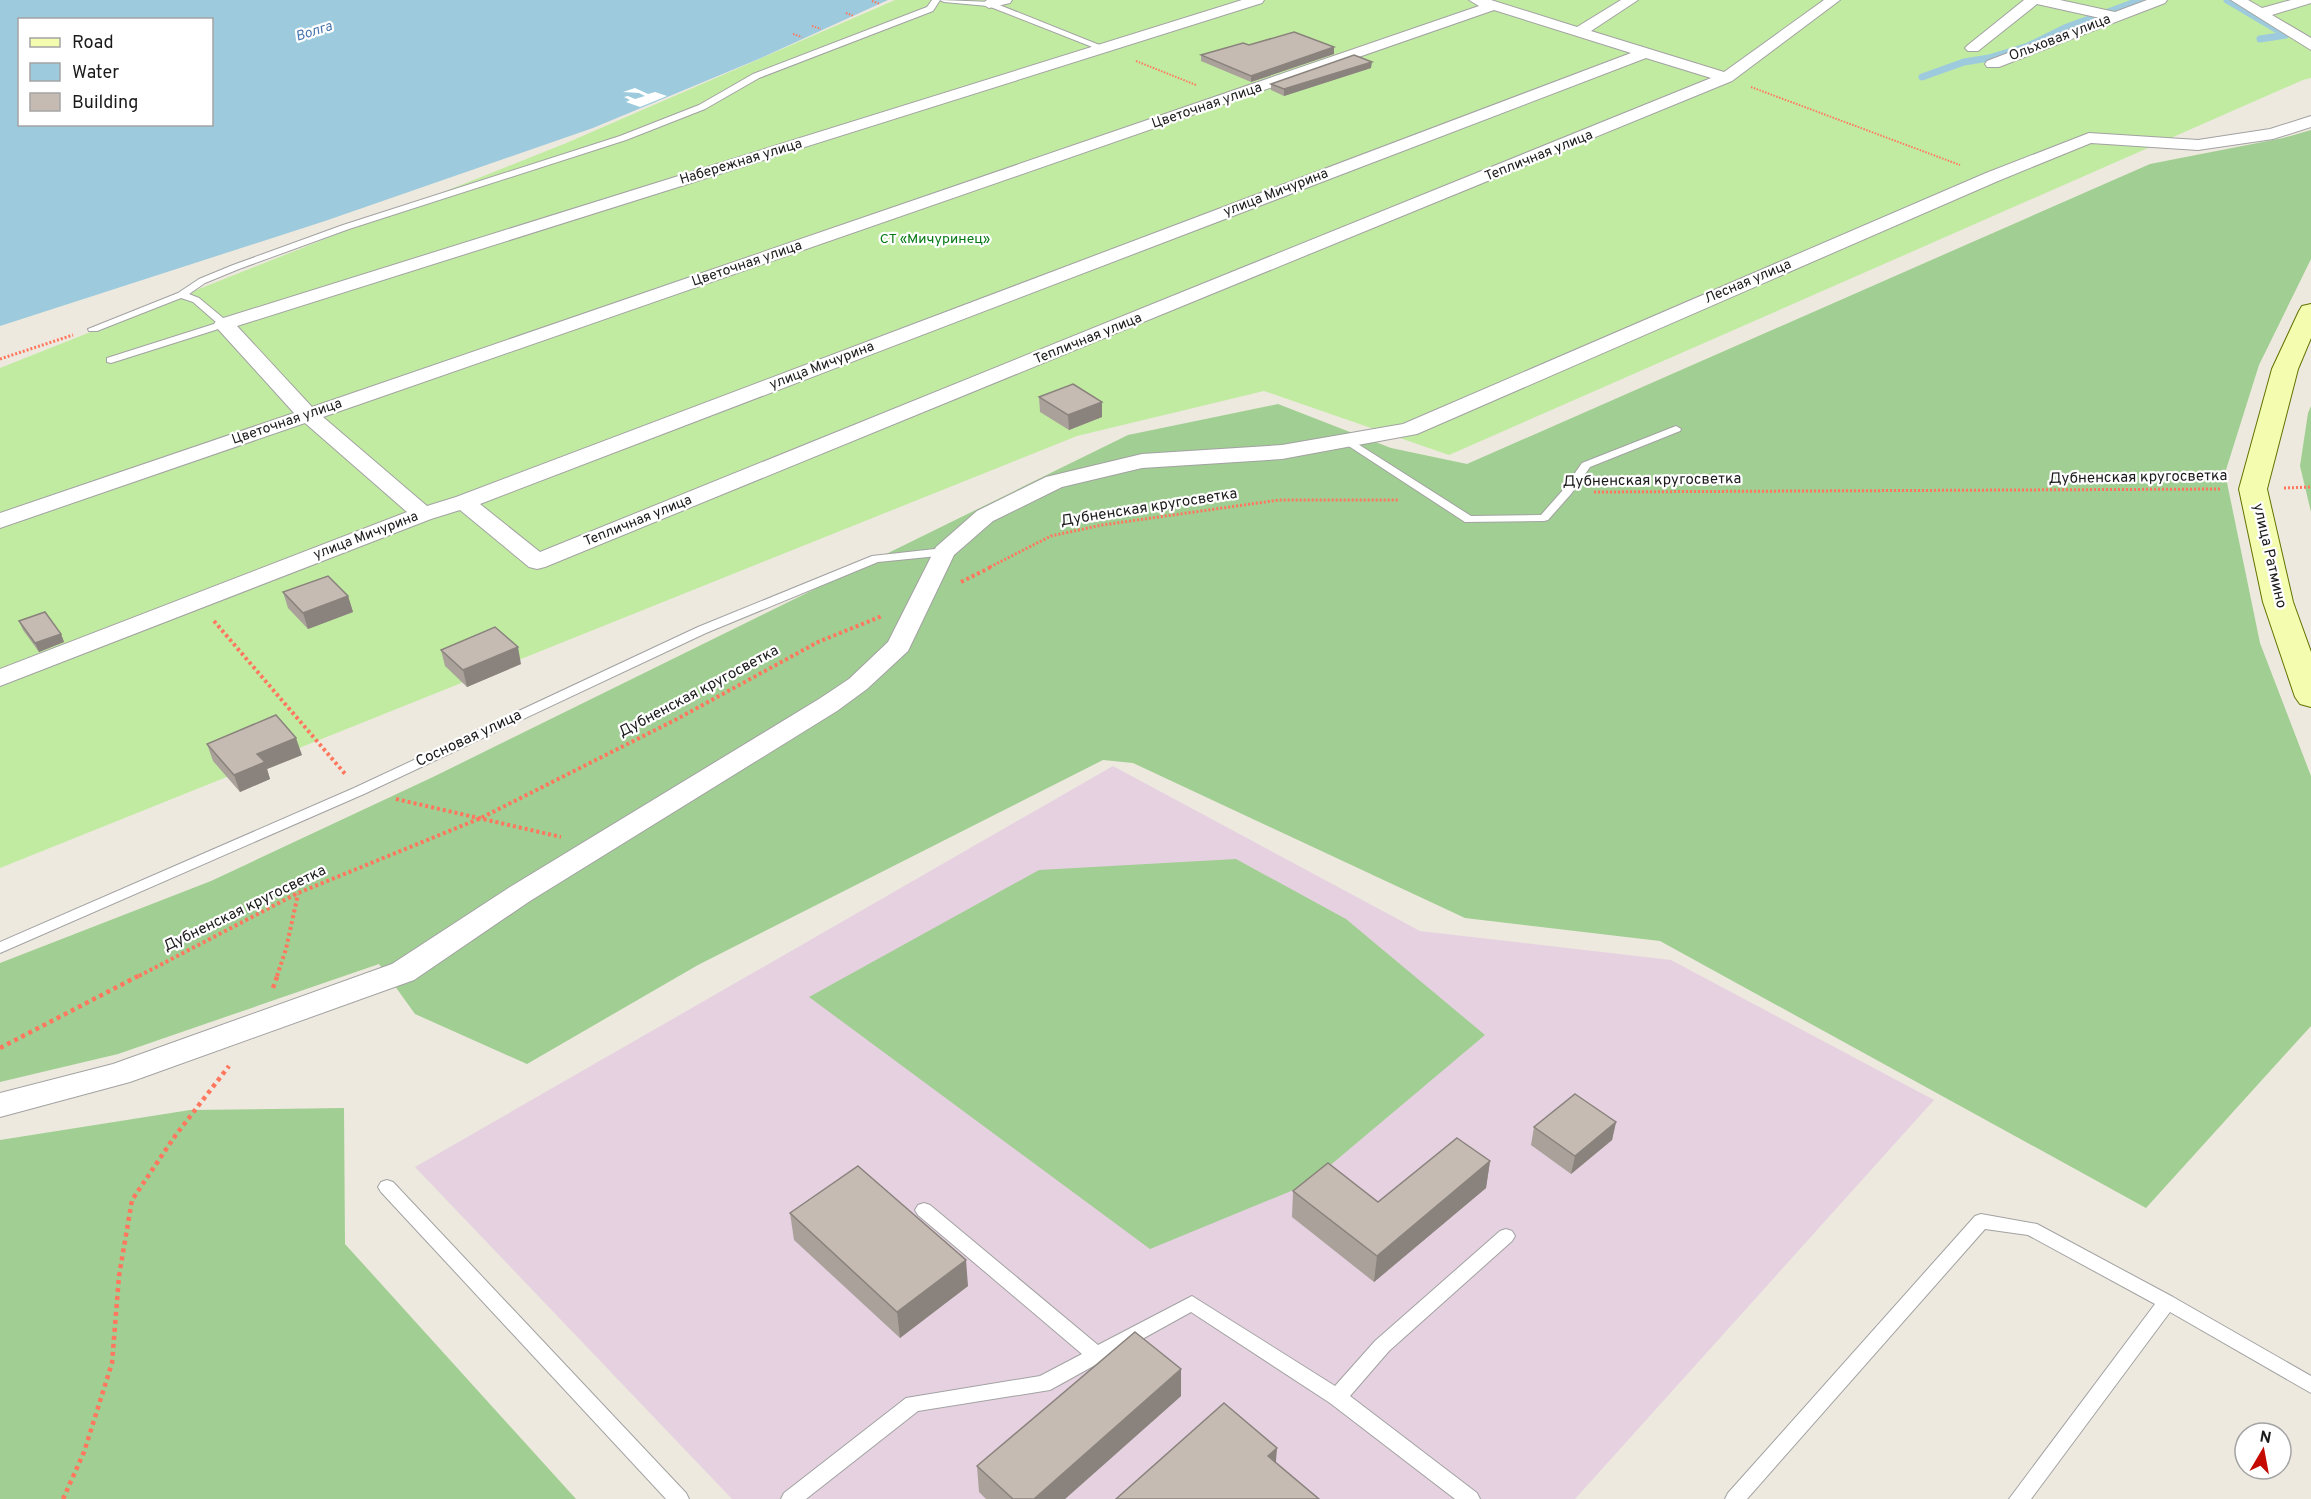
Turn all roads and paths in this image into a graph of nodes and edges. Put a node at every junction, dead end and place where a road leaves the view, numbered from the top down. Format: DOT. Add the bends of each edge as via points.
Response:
graph roads {
  1 [pos="936,0"];
  2 [pos="944,0"];
  3 [pos="1005,0"];
  4 [pos="1257,0"];
  5 [pos="1631,0"];
  6 [pos="1833,0"];
  7 [pos="2033,0"];
  8 [pos="2040,0"];
  9 [pos="2160,0"];
  10 [pos="2238,0"];
  11 [pos="2307,0"];
  12 [pos="872,1"];
  13 [pos="1484,3"];
  14 [pos="880,4"];
  15 [pos="990,4"];
  16 [pos="846,13"];
  17 [pos="2262,13"];
  18 [pos="854,15"];
  19 [pos="2116,17"];
  20 [pos="812,26"];
  21 [pos="821,30"];
  22 [pos="1579,32"];
  23 [pos="2311,45"];
  24 [pos="1103,48"];
  25 [pos="1973,48"];
  26 [pos="1643,54"];
  27 [pos="1993,64"];
  28 [pos="1726,78"];
  29 [pos="1230,98"];
  30 [pos="2311,122"];
  31 [pos="1992,177"];
  32 [pos="181,295"];
  33 [pos="2311,311"];
  34 [pos="224,324"];
  35 [pos="93,329"];
  36 [pos="0,359"];
  37 [pos="111,360"];
  38 [pos="308,415"];
  39 [pos="1676,429"];
  40 [pos="1346,441"];
  41 [pos="2311,487"];
  42 [pos="2253,489"];
  43 [pos="1567,492"];
  44 [pos="464,502"];
  45 [pos="1444,502"];
  46 [pos="423,514"];
  47 [pos="0,521"];
  48 [pos="944,552"];
  49 [pos="921,600"];
  50 [pos="0,678"];
  51 [pos="2311,698"];
  52 [pos="298,893"];
  53 [pos="0,948"];
  54 [pos="262,1023"];
  55 [pos="0,1048"];
  56 [pos="0,1104"];
  57 [pos="387,1187"];
  58 [pos="924,1210"];
  59 [pos="1506,1236"];
  60 [pos="2166,1302"];
  61 [pos="1096,1354"];
  62 [pos="2311,1385"];
  63 [pos="1337,1396"];
  64 [pos="63,1499"];
  65 [pos="679,1499"];
  66 [pos="791,1499"];
  67 [pos="1470,1499"];
  68 [pos="1735,1499"];
  69 [pos="2019,1499"];
  1 -- 32 [label="lane" via="930,9 756,76 702,108 623,138 324,235 202,281"];
  2 -- 15 [label="lane"];
  3 -- 15 [label="street"];
  4 -- 24 [label="street, Набережная улица"];
  5 -- 22 [label="street"];
  6 -- 28 [label="street"];
  7 -- 25 [label="street"];
  8 -- 19 [label="street"];
  9 -- 19 [label="street, Ольховая улица"];
  10 -- 17 [label="street"];
  11 -- 17 [label="street"];
  12 -- 14 [label="path"];
  13 -- 22 [label="street"];
  13 -- 29 [label="street, Цветочная улица"];
  15 -- 24 [label="lane"];
  16 -- 18 [label="path"];
  17 -- 23 [label="street"];
  19 -- 27 [label="street, Ольховая улица"];
  20 -- 21 [label="path"];
  22 -- 26 [label="street"];
  24 -- 29 [label="path"];
  24 -- 34 [label="street, Набережная улица"];
  26 -- 28 [label="street"];
  26 -- 44 [label="street, улица Мичурина"];
  28 -- 31 [label="path"];
  28 -- 44 [label="street, Тепличная улица" via="537,562"];
  29 -- 38 [label="street, Цветочная улица"];
  30 -- 31 [label="street, Лесная улица" via="2273,134 2198,145 2089,138"];
  31 -- 40 [label="street, Лесная улица" via="1409,429"];
  32 -- 34 [label="lane" via="196,300"];
  32 -- 35 [label="lane"];
  33 -- 42 [label="street, улица Ратмино" via="2285,369"];
  34 -- 37 [label="lane"];
  34 -- 38 [label="street"];
  35 -- 36 [label="path"];
  38 -- 46 [label="street"];
  38 -- 47 [label="street, Цветочная улица"];
  39 -- 43 [label="lane" via="1586,465"];
  40 -- 45 [label="lane"];
  40 -- 48 [label="street, Лесная улица" via="1282,452 1142,461 1054,482 985,516"];
  41 -- 42 [label="path, Дубненская кругосветка"];
  42 -- 43 [label="path, Дубненская кругосветка"];
  42 -- 51 [label="street, улица Ратмино" via="2278,602"];
  43 -- 45 [label="lane" via="1544,518 1469,520"];
  44 -- 46 [label="street, улица Мичурина"];
  45 -- 49 [label="path, Дубненская кругосветка" via="1279,500 1102,525 1051,536"];
  46 -- 50 [label="street, улица Мичурина"];
  48 -- 49 [label="street"];
  48 -- 53 [label="lane, Сосновая улица" via="876,559 702,630 359,791"];
  49 -- 52 [label="path, Дубненская кругосветка" via="818,642 481,818"];
  49 -- 54 [label="street" via="899,646 858,684 828,705 520,894 403,972"];
  52 -- 54 [label="path" via="286,949"];
  52 -- 55 [label="path, Дубненская кругосветка"];
  54 -- 56 [label="street" via="119,1074"];
  54 -- 64 [label="path" via="175,1136 132,1200 112,1363 84,1452"];
  57 -- 65 [label="lane"];
  58 -- 61 [label="lane"];
  59 -- 63 [label="lane" via="1382,1346"];
  60 -- 62 [label="lane"];
  60 -- 68 [label="lane" via="2031,1228 1981,1221"];
  60 -- 69 [label="lane"];
  61 -- 63 [label="lane" via="1191,1303"];
  61 -- 66 [label="lane" via="1043,1384 913,1404"];
  63 -- 67 [label="lane"];
}
